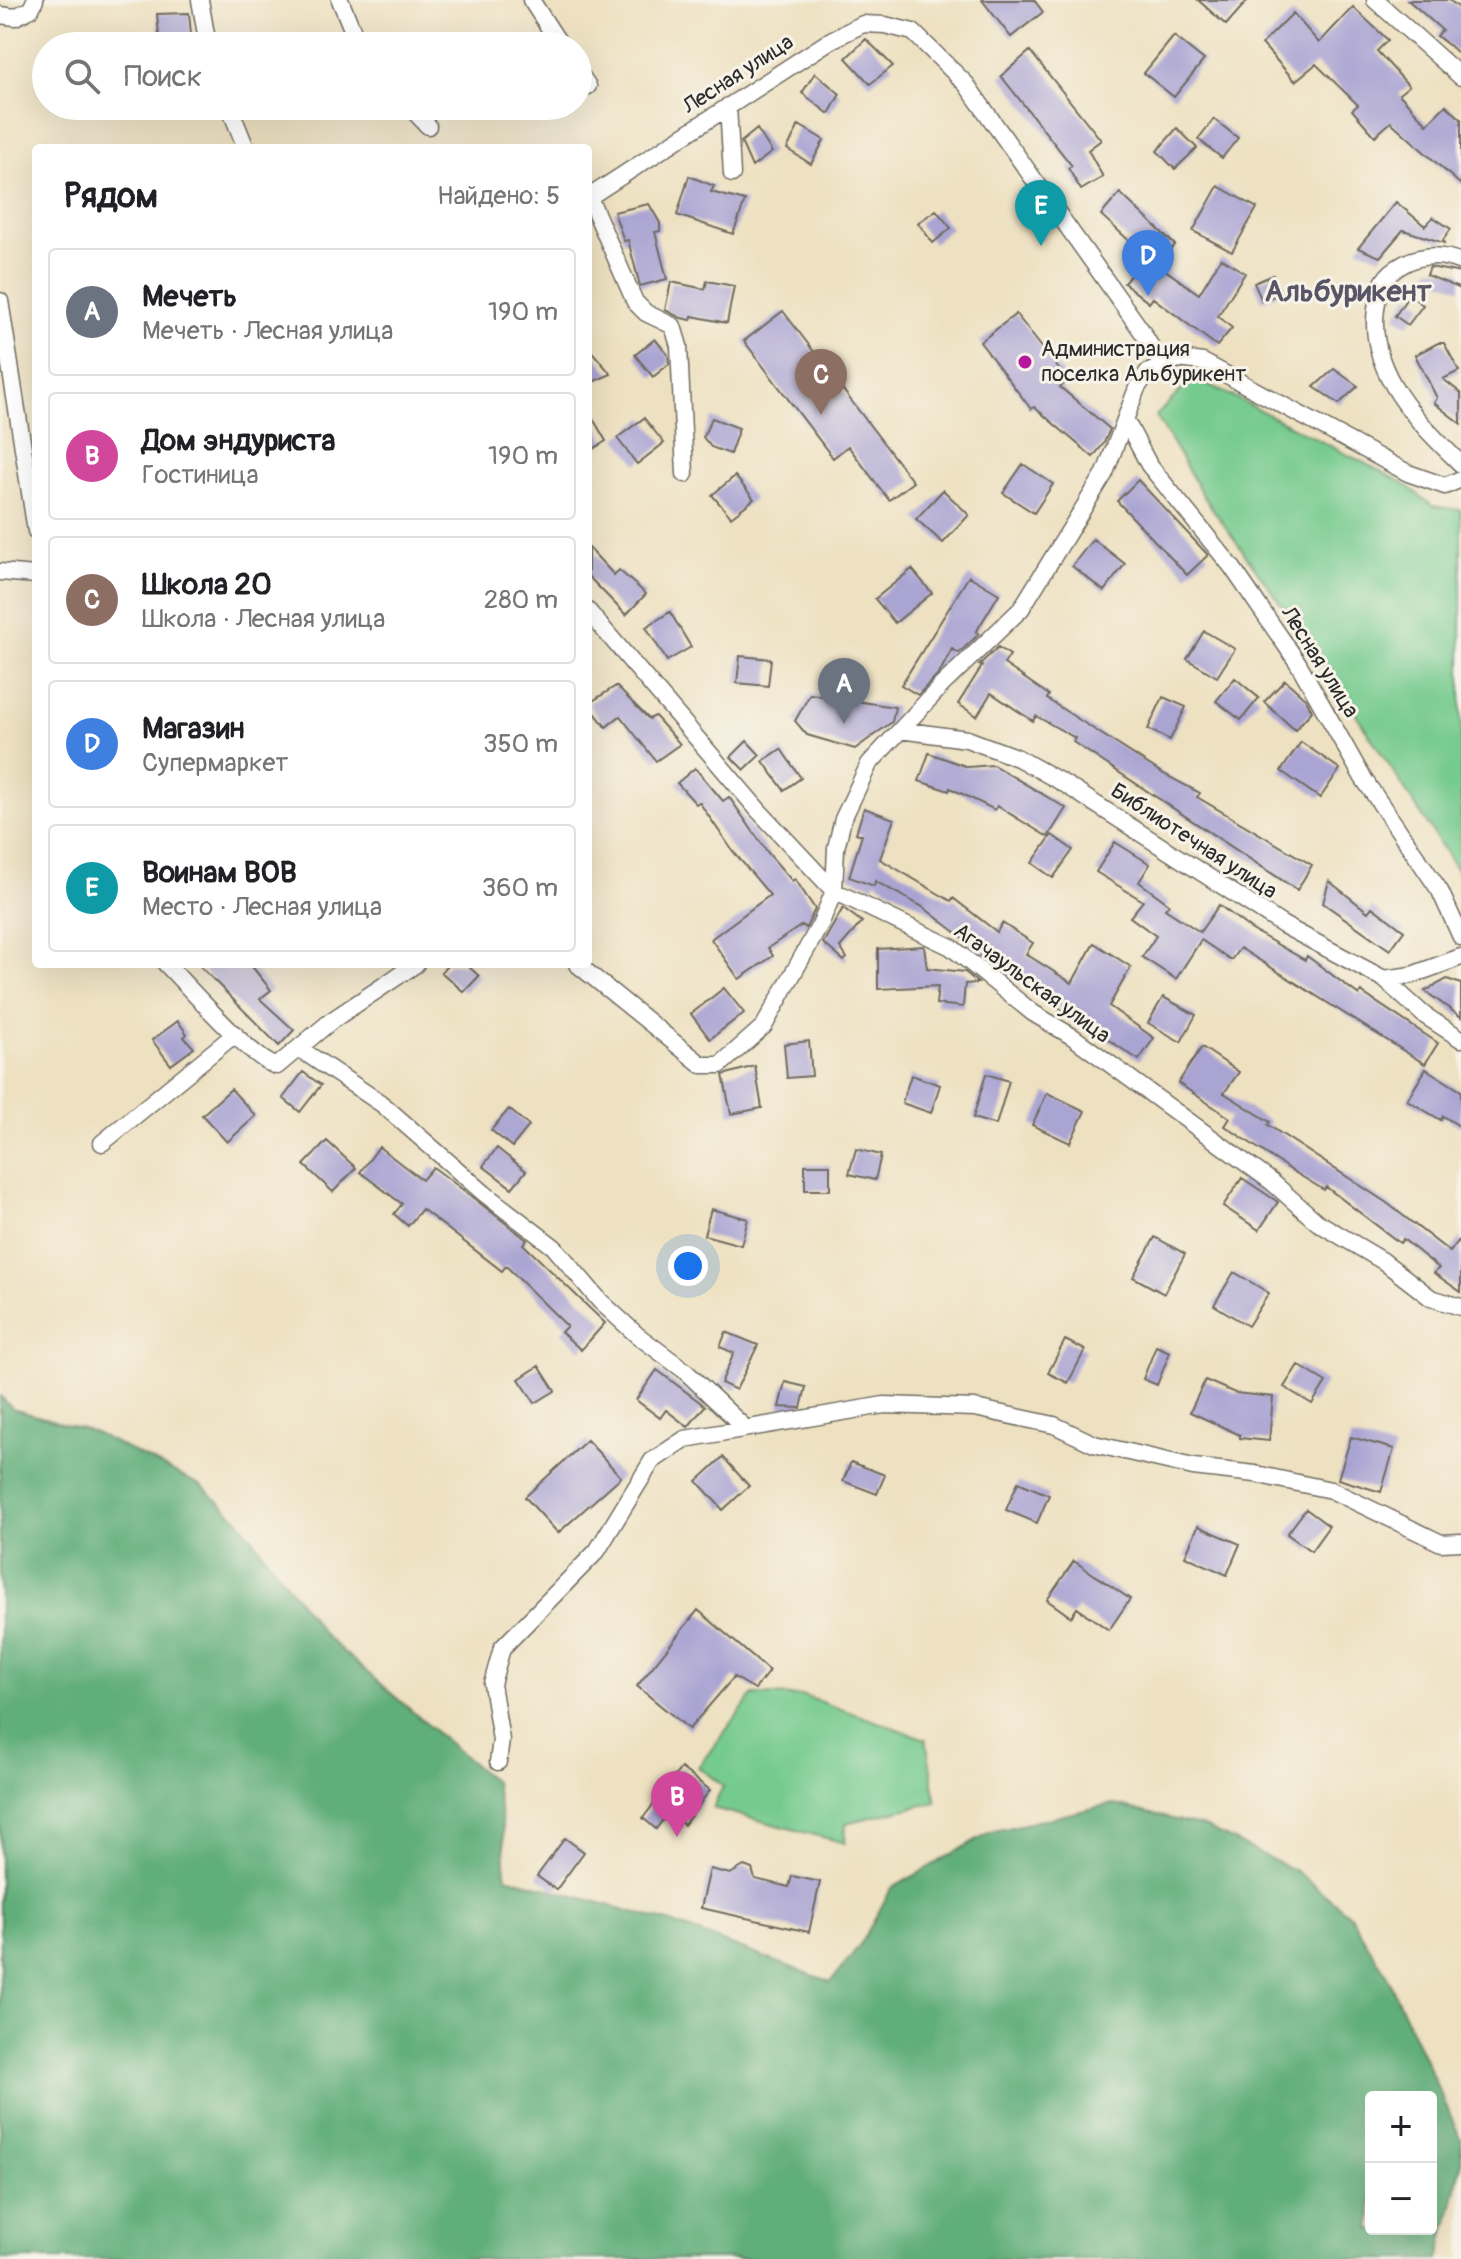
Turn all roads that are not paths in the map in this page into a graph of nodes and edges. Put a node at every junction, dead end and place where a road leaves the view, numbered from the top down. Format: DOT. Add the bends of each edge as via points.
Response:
graph roads {
  1 [pos="35,0"];
  2 [pos="200,0"];
  3 [pos="340,0"];
  4 [pos="531,0"];
  5 [pos="1375,0"];
  6 [pos="0,15"];
  7 [pos="206,32"];
  8 [pos="351,32"];
  9 [pos="552,32"];
  10 [pos="1461,77"];
  11 [pos="728,106"];
  12 [pos="235,120"];
  13 [pos="422,120"];
  14 [pos="428,126"];
  15 [pos="244,144"];
  16 [pos="732,174"];
  17 [pos="592,194"];
  18 [pos="592,206"];
  19 [pos="1461,262"];
  20 [pos="0,301"];
  21 [pos="1161,364"];
  22 [pos="1126,421"];
  23 [pos="29,427"];
  24 [pos="1461,464"];
  25 [pos="32,472"];
  26 [pos="685,474"];
  27 [pos="1461,479"];
  28 [pos="0,572"];
  29 [pos="32,575"];
  30 [pos="592,616"];
  31 [pos="900,730"];
  32 [pos="834,891"];
  33 [pos="1461,937"];
  34 [pos="1461,957"];
  35 [pos="170,968"];
  36 [pos="410,968"];
  37 [pos="582,968"];
  38 [pos="1384,979"];
  39 [pos="235,1034"];
  40 [pos="1461,1039"];
  41 [pos="300,1049"];
  42 [pos="102,1143"];
  43 [pos="1461,1307"];
  44 [pos="745,1428"];
  45 [pos="1461,1542"];
  46 [pos="498,1762"];
  1 -- 6 [label="street" via="31,9 15,17"];
  2 -- 7 [label="street"];
  3 -- 8 [label="street"];
  4 -- 9 [label="street"];
  5 -- 10 [label="street"];
  11 -- 16 [label="street"];
  11 -- 17 [label="street, Лесная улица"];
  11 -- 21 [label="street, Лесная улица" via="863,24 913,32 966,84"];
  12 -- 15 [label="street"];
  13 -- 14 [label="street"];
  18 -- 26 [label="street, Лесная улица" via="635,302 673,326 679,346"];
  19 -- 24 [label="street" via="1431,256 1399,266 1383,279 1374,319 1383,365 1397,391 1428,433"];
  20 -- 23 [label="street"];
  21 -- 22 [label="street" via="1137,388"];
  21 -- 27 [label="street" via="1190,358 1203,362 1408,473 1445,486"];
  22 -- 31 [label="street" via="1105,473 1021,609"];
  22 -- 33 [label="street, Лесная улица" via="1149,465 1232,567 1298,663 1363,778 1440,891"];
  23 -- 25 [label="street"];
  28 -- 29 [label="street"];
  30 -- 32 [label="street, Агачаульская улица"];
  31 -- 32 [label="street" via="869,764 843,819"];
  31 -- 38 [label="street, Библиотечная улица" via="967,739 1018,758 1283,925"];
  32 -- 37 [label="street" via="764,1026 720,1065 702,1065"];
  32 -- 43 [label="street, Агачаульская улица" via="951,947 1033,1013 1272,1182 1317,1222 1383,1261 1431,1298"];
  34 -- 38 [label="street"];
  35 -- 39 [label="street"];
  36 -- 41 [label="street" via="331,1021"];
  38 -- 40 [label="street, Библиотечная улица"];
  39 -- 41 [label="street" via="269,1065 285,1063"];
  39 -- 42 [label="street"];
  41 -- 44 [label="street" via="382,1104 554,1247 600,1301"];
  44 -- 45 [label="street" via="884,1405 975,1408 1054,1425 1094,1444 1331,1490 1441,1543"];
  44 -- 46 [label="street" via="685,1439 652,1461 597,1551 502,1648 492,1684 501,1740"];
}
